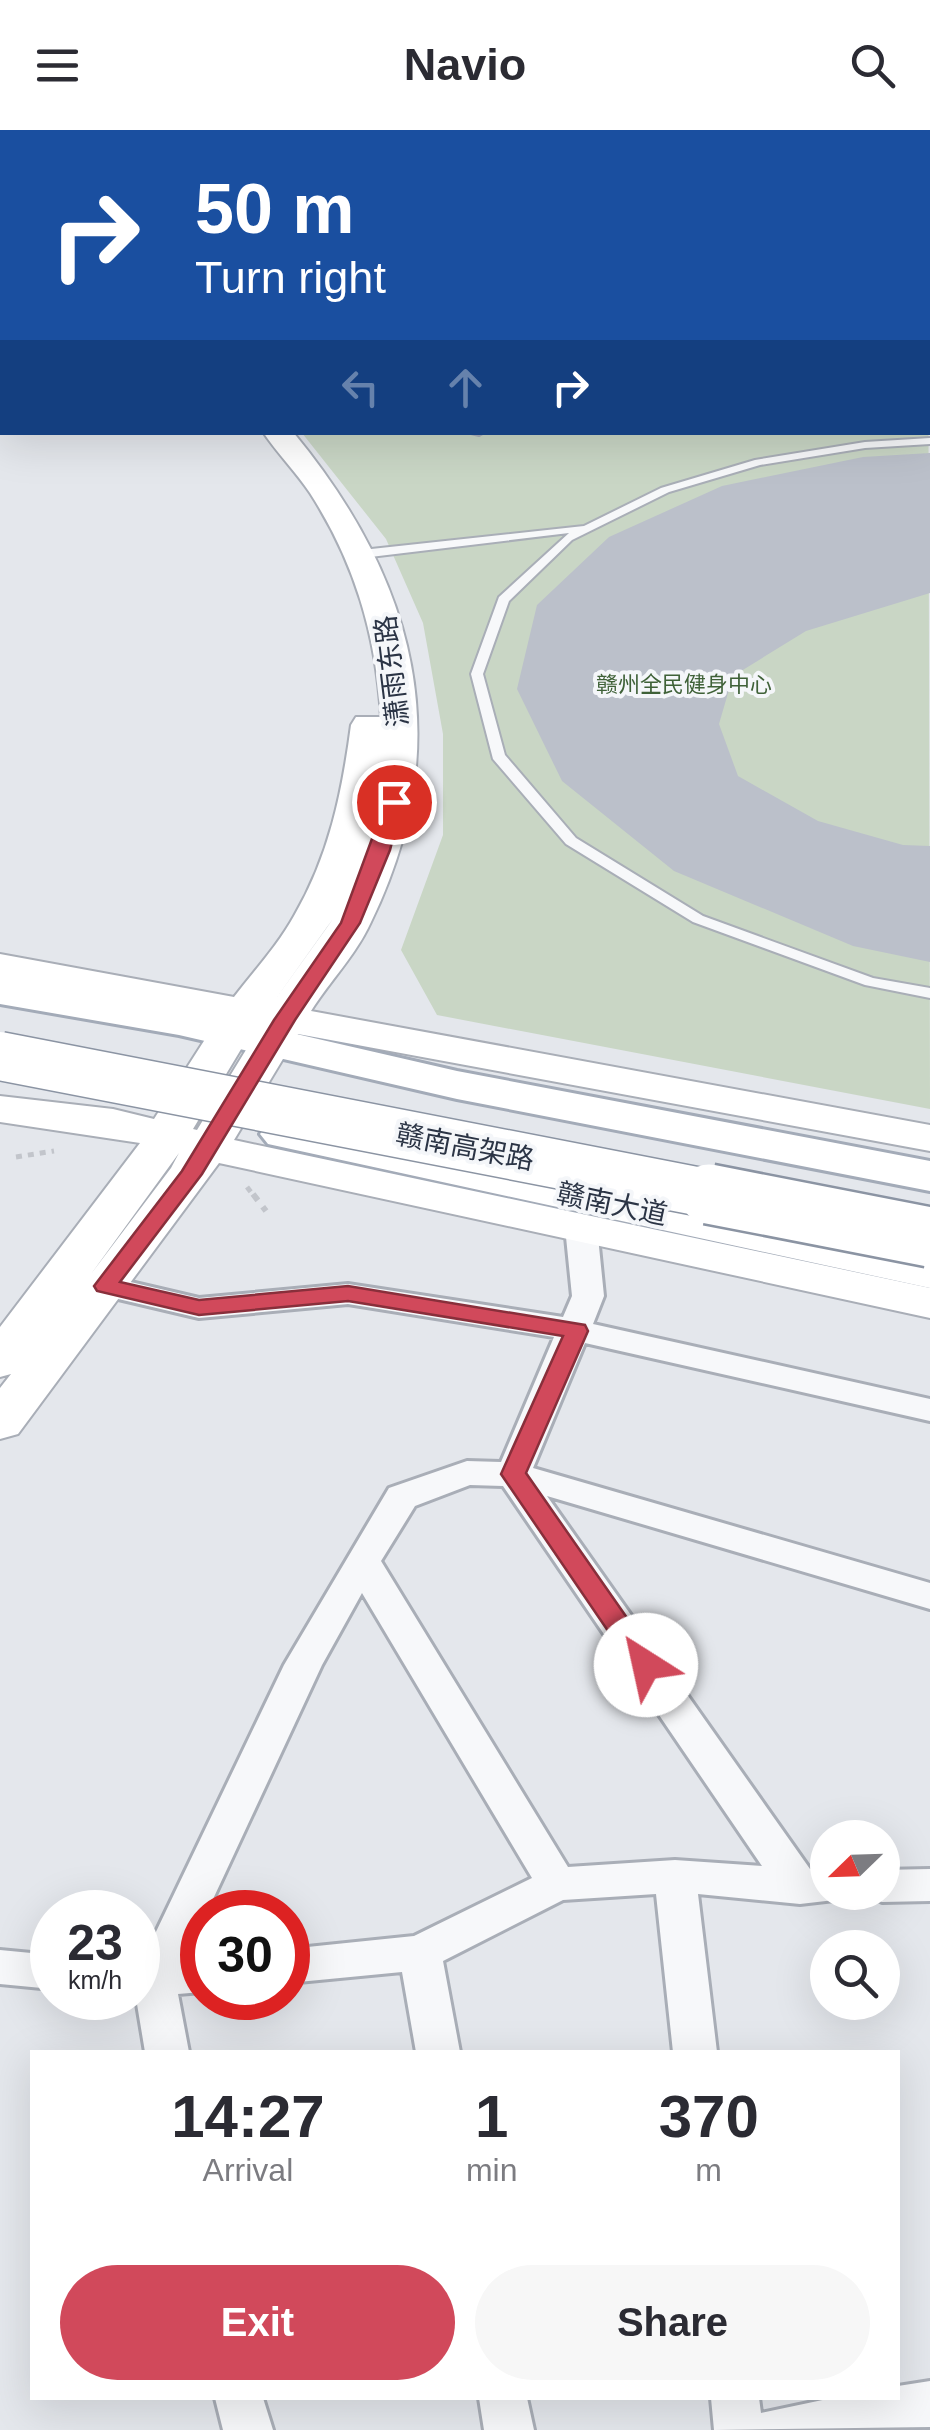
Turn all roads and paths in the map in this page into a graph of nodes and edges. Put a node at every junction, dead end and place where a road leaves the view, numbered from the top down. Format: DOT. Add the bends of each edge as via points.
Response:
graph roads {
  1 [pos="254,435"];
  2 [pos="280,435"];
  3 [pos="930,441"];
  4 [pos="592,526"];
  5 [pos="362,554"];
  6 [pos="0,966"];
  7 [pos="0,990"];
  8 [pos="930,993"];
  9 [pos="0,1020"];
  10 [pos="259,1027"];
  11 [pos="0,1056"];
  12 [pos="0,1074"];
  13 [pos="0,1108"];
  14 [pos="196,1128"];
  15 [pos="930,1138"];
  16 [pos="930,1176"];
  17 [pos="246,1187"];
  18 [pos="930,1200"];
  19 [pos="266,1211"];
  20 [pos="582,1227"];
  21 [pos="930,1237"];
  22 [pos="930,1272"];
  23 [pos="105,1286"];
  24 [pos="930,1303"];
  25 [pos="577,1331"];
  26 [pos="0,1362"];
  27 [pos="930,1410"];
  28 [pos="0,1422"];
  29 [pos="514,1474"];
  30 [pos="362,1561"];
  31 [pos="930,1596"];
  32 [pos="674,1876"];
  33 [pos="810,1882"];
  34 [pos="556,1884"];
  35 [pos="930,1885"];
  36 [pos="900,1886"];
  37 [pos="810,1888"];
  38 [pos="160,1951"];
  39 [pos="420,1953"];
  40 [pos="310,1964"];
  41 [pos="0,1967"];
  42 [pos="30,1970"];
  43 [pos="158,2020"];
  44 [pos="166,2050"];
  45 [pos="438,2050"];
  46 [pos="695,2050"];
  47 [pos="240,2400"];
  48 [pos="502,2400"];
  49 [pos="736,2400"];
  50 [pos="930,2404"];
  51 [pos="248,2430"];
  52 [pos="508,2430"];
  53 [pos="739,2430"];
  54 [pos="777,2430"];
  1 -- 10 [label="main road, 潇雨东路" via="285,467 339,557 368,673 369,715 360,802 345,849"];
  2 -- 5 [label="main road, 潇雨东路" via="341,511"];
  3 -- 4 [label="lane" via="759,462 665,490"];
  4 -- 5 [label="lane"];
  4 -- 8 [label="lane" via="568,538 503,600 477,674 498,756 572,840 698,919 870,982"];
  5 -- 10 [label="main road, 潇雨东路" via="384,603 398,671 402,712 394,802 351,923"];
  6 -- 10 [label="main road"];
  7 -- 10 [label="main road"];
  9 -- 18 [label="highway, 赣南高架路"];
  10 -- 14 [label="main road, 潇雨东路"];
  10 -- 15 [label="main road"];
  10 -- 16 [label="main road" via="457,1085"];
  11 -- 21 [label="highway, 赣南高架路, bridge"];
  12 -- 14 [label="main road, 赣南大道"];
  13 -- 14 [label="main road"];
  14 -- 20 [label="main road" via="262,1161"];
  14 -- 22 [label="main road, 赣南大道"];
  14 -- 23 [label="main road, 潇雨东路"];
  14 -- 26 [label="main road, 潇雨东路"];
  17 -- 19 [label="path"];
  20 -- 24 [label="main road"];
  20 -- 25 [label="street" via="588,1296"];
  23 -- 25 [label="street" via="199,1308 348,1294"];
  23 -- 28 [label="main road, 潇雨东路"];
  25 -- 27 [label="street"];
  25 -- 29 [label="street"];
  29 -- 30 [label="street" via="467,1473 402,1497"];
  29 -- 31 [label="street"];
  29 -- 33 [label="street"];
  30 -- 34 [label="street"];
  30 -- 38 [label="street"];
  32 -- 34 [label="street"];
  32 -- 37 [label="street"];
  32 -- 46 [label="street"];
  34 -- 39 [label="street"];
  35 -- 36 [label="street"];
  39 -- 40 [label="street"];
  39 -- 45 [label="street"];
  41 -- 42 [label="street"];
  43 -- 44 [label="street"];
  47 -- 51 [label="street"];
  48 -- 52 [label="street"];
  49 -- 53 [label="street"];
  50 -- 54 [label="street"];
}
